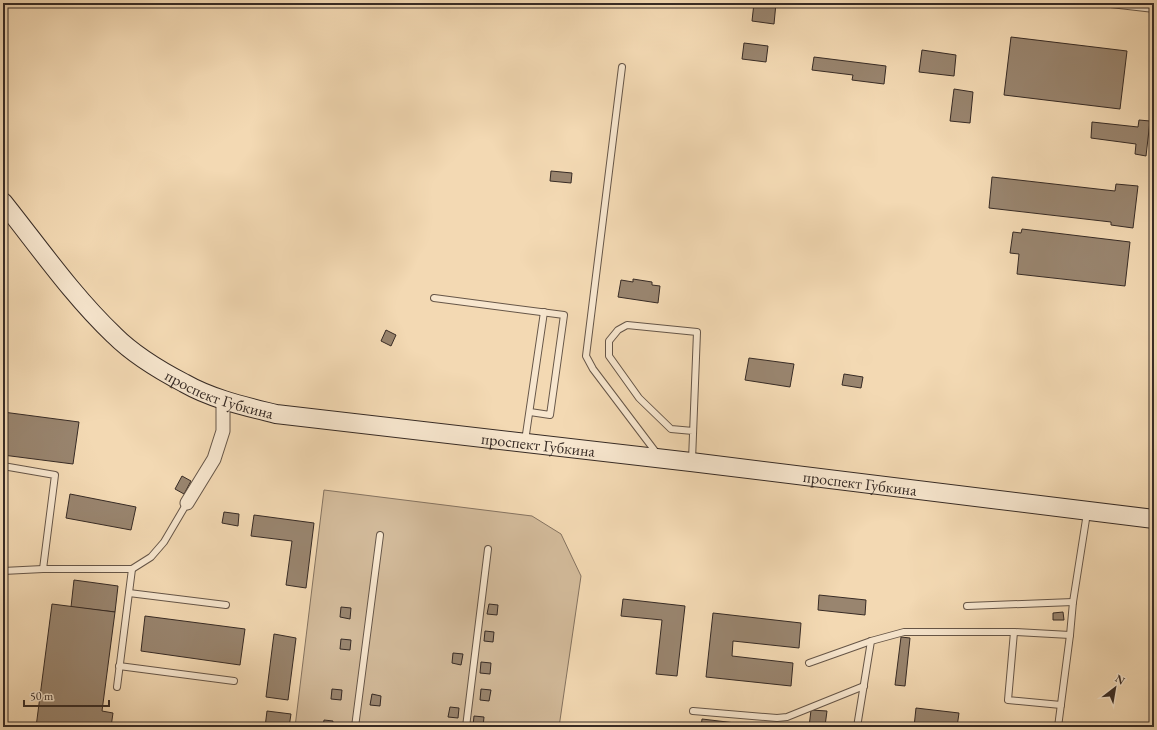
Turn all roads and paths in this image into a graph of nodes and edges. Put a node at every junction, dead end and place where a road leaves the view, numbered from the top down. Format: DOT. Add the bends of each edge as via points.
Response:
graph roads {
  1 [pos="1102,3"];
  2 [pos="1154,9"];
  3 [pos="622,68"];
  4 [pos="3,202"];
  5 [pos="434,298"];
  6 [pos="544,312"];
  7 [pos="222,400"];
  8 [pos="530,412"];
  9 [pos="693,430"];
  10 [pos="525,443"];
  11 [pos="661,459"];
  12 [pos="692,462"];
  13 [pos="3,466"];
  14 [pos="187,503"];
  15 [pos="1087,511"];
  16 [pos="1154,519"];
  17 [pos="380,536"];
  18 [pos="488,549"];
  19 [pos="43,569"];
  20 [pos="132,569"];
  21 [pos="3,571"];
  22 [pos="129,593"];
  23 [pos="1073,602"];
  24 [pos="226,605"];
  25 [pos="967,606"];
  26 [pos="1014,632"];
  27 [pos="1070,635"];
  28 [pos="871,641"];
  29 [pos="809,662"];
  30 [pos="119,666"];
  31 [pos="234,681"];
  32 [pos="864,686"];
  33 [pos="116,687"];
  34 [pos="1061,704"];
  35 [pos="693,711"];
  36 [pos="355,727"];
  37 [pos="466,727"];
  38 [pos="857,727"];
  39 [pos="1058,727"];
  1 -- 2 [label="lane"];
  3 -- 11 [label="lane" via="586,356"];
  4 -- 7 [label="street, проспект Губкина" via="88,308 115,336 142,358 184,384"];
  5 -- 6 [label="lane"];
  6 -- 8 [label="lane"];
  6 -- 8 [label="lane" via="564,315 554,392 550,415"];
  7 -- 10 [label="street, проспект Губкина" via="276,414"];
  7 -- 14 [label="street" via="223,431 214,459"];
  8 -- 10 [label="lane"];
  9 -- 9 [label="lane" via="697,332 627,326 618,330 610,341 609,356 639,398 671,429"];
  9 -- 12 [label="lane"];
  10 -- 11 [label="street, проспект Губкина"];
  11 -- 12 [label="street, проспект Губкина"];
  12 -- 15 [label="street, проспект Губкина"];
  13 -- 19 [label="lane" via="55,475"];
  14 -- 20 [label="lane" via="164,542 151,557"];
  15 -- 16 [label="street, проспект Губкина"];
  15 -- 23 [label="lane"];
  17 -- 36 [label="lane"];
  18 -- 37 [label="lane"];
  19 -- 20 [label="lane"];
  19 -- 21 [label="lane"];
  20 -- 22 [label="lane"];
  22 -- 24 [label="lane"];
  22 -- 30 [label="lane"];
  23 -- 25 [label="lane"];
  23 -- 27 [label="lane"];
  26 -- 27 [label="lane"];
  26 -- 28 [label="lane" via="904,632"];
  26 -- 34 [label="lane" via="1008,700"];
  27 -- 34 [label="lane"];
  28 -- 29 [label="lane"];
  28 -- 32 [label="lane"];
  30 -- 31 [label="lane"];
  30 -- 33 [label="lane"];
  32 -- 35 [label="lane" via="787,717"];
  32 -- 38 [label="lane"];
  34 -- 39 [label="lane"];
}
